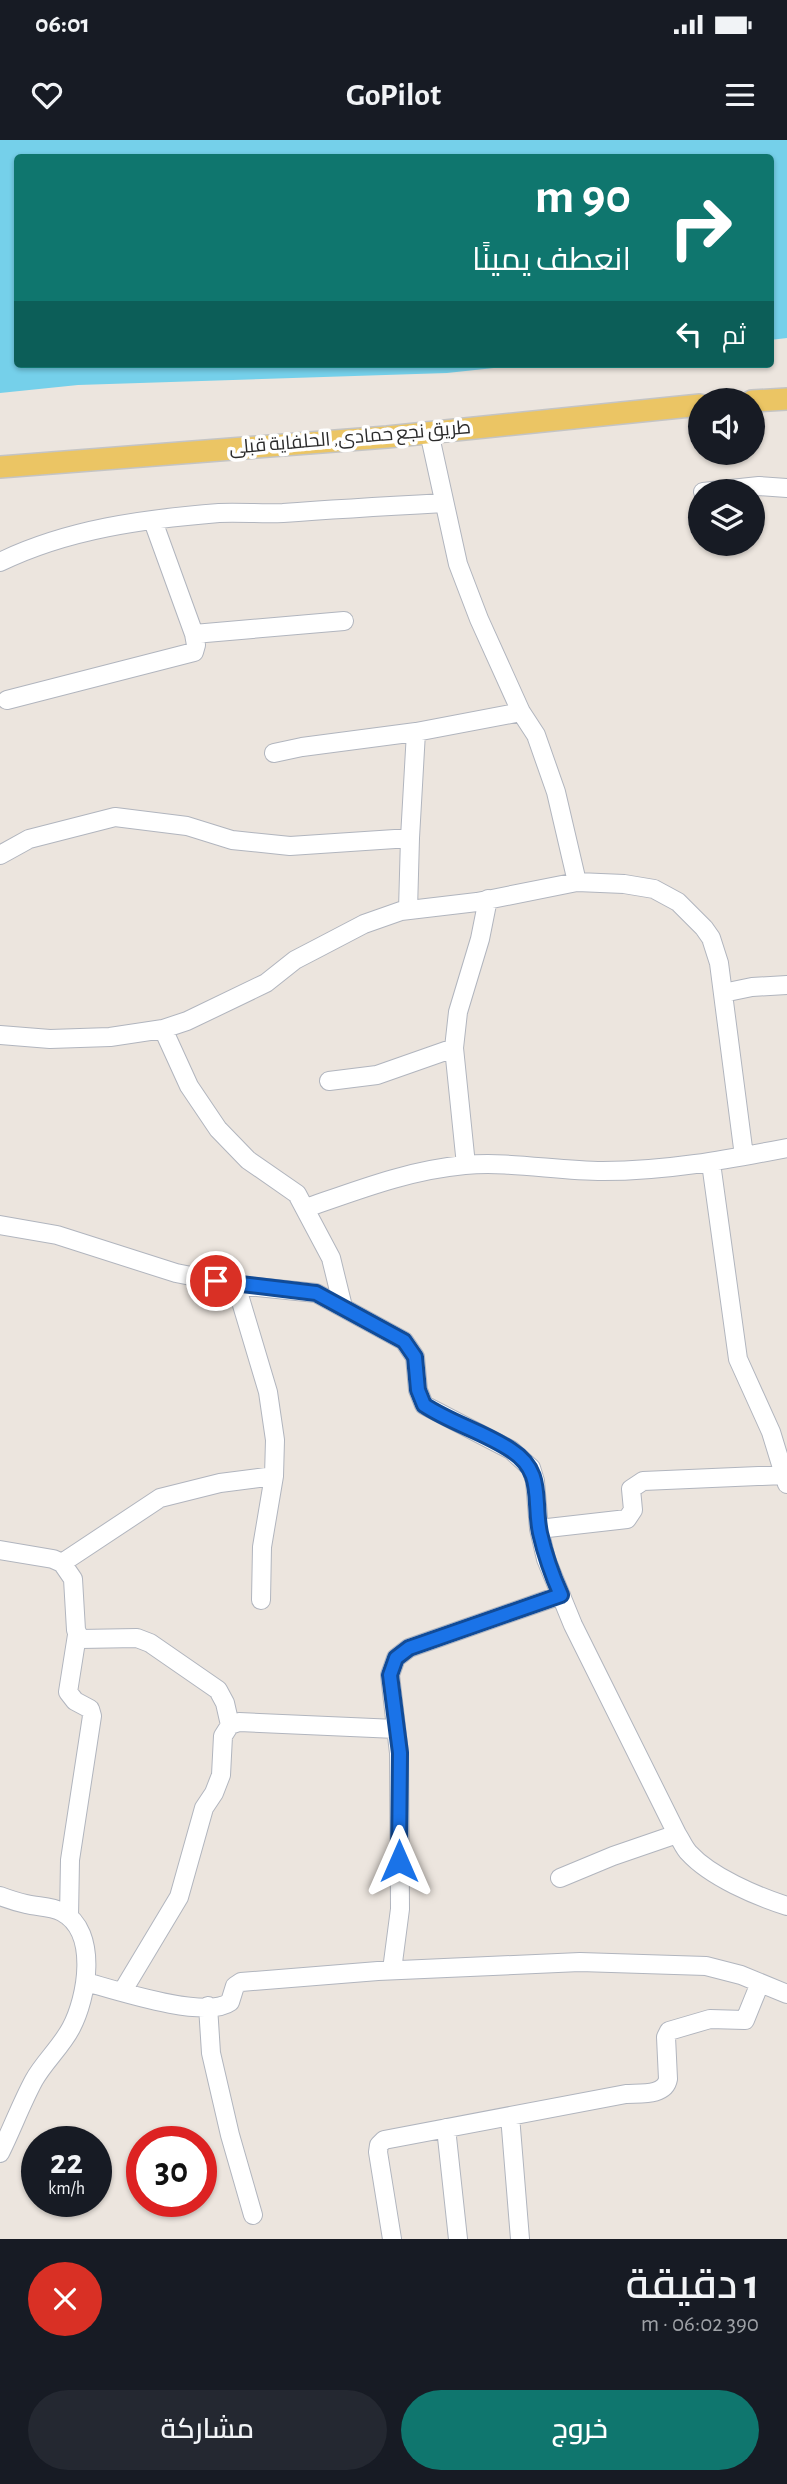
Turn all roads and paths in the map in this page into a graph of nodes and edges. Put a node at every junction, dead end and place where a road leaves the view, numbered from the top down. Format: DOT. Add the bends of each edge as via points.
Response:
graph roads {
  1 [pos="787,399"];
  2 [pos="765,400"];
  3 [pos="688,406"];
  4 [pos="429,432"];
  5 [pos="0,467"];
  6 [pos="765,486"];
  7 [pos="787,488"];
  8 [pos="444,503"];
  9 [pos="153,521"];
  10 [pos="0,562"];
  11 [pos="344,621"];
  12 [pos="194,634"];
  13 [pos="7,700"];
  14 [pos="521,712"];
  15 [pos="416,732"];
  16 [pos="274,753"];
  17 [pos="410,838"];
  18 [pos="0,855"];
  19 [pos="577,882"];
  20 [pos="488,899"];
  21 [pos="408,910"];
  22 [pos="787,985"];
  23 [pos="723,993"];
  24 [pos="163,1029"];
  25 [pos="0,1035"];
  26 [pos="454,1048"];
  27 [pos="330,1081"];
  28 [pos="787,1148"];
  29 [pos="744,1156"];
  30 [pos="711,1163"];
  31 [pos="466,1165"];
  32 [pos="306,1208"];
  33 [pos="0,1226"];
  34 [pos="236,1285"];
  35 [pos="343,1307"];
  36 [pos="274,1476"];
  37 [pos="786,1479"];
  38 [pos="539,1529"];
  39 [pos="0,1550"];
  40 [pos="62,1563"];
  41 [pos="561,1595"];
  42 [pos="261,1600"];
  43 [pos="77,1634"];
  44 [pos="230,1725"];
  45 [pos="396,1729"];
  46 [pos="677,1834"];
  47 [pos="560,1878"];
  48 [pos="0,1896"];
  49 [pos="787,1906"];
  50 [pos="69,1917"];
  51 [pos="392,1970"];
  52 [pos="86,1982"];
  53 [pos="760,1983"];
  54 [pos="122,1992"];
  55 [pos="787,1994"];
  56 [pos="208,2006"];
  57 [pos="510,2116"];
  58 [pos="446,2128"];
  59 [pos="0,2153"];
  60 [pos="253,2215"];
  61 [pos="392,2239"];
  62 [pos="457,2239"];
  63 [pos="520,2239"];
  1 -- 2 [label="main road"];
  3 -- 4 [label="main road, طريق نجع حمادى, الحلفاية قبلى"];
  4 -- 5 [label="main road, طريق نجع حمادى, الحلفاية قبلى"];
  4 -- 8 [label="street"];
  6 -- 7 [label="street"];
  8 -- 9 [label="street" via="219,513"];
  8 -- 14 [label="street" via="458,564"];
  9 -- 10 [label="street" via="67,535"];
  9 -- 12 [label="street"];
  11 -- 12 [label="street"];
  12 -- 13 [label="street" via="194,652"];
  14 -- 15 [label="street"];
  14 -- 19 [label="street" via="536,735 556,792"];
  15 -- 16 [label="street"];
  15 -- 17 [label="street"];
  17 -- 18 [label="street" via="289,846 115,817 29,839"];
  17 -- 21 [label="street"];
  19 -- 20 [label="street"];
  19 -- 23 [label="street" via="654,888 678,902 711,938"];
  20 -- 21 [label="street"];
  20 -- 26 [label="street" via="458,1012"];
  21 -- 24 [label="street" via="364,924 295,960 266,983"];
  22 -- 23 [label="street"];
  23 -- 29 [label="street"];
  24 -- 25 [label="street" via="110,1037"];
  24 -- 32 [label="street" via="189,1086 218,1129 248,1160 297,1194"];
  26 -- 27 [label="street" via="377,1075"];
  26 -- 31 [label="street"];
  28 -- 29 [label="street"];
  29 -- 30 [label="street"];
  30 -- 31 [label="street" via="600,1171"];
  30 -- 37 [label="street" via="738,1359 771,1432"];
  31 -- 32 [label="street" via="405,1175"];
  32 -- 35 [label="street" via="331,1258"];
  33 -- 34 [label="street" via="57,1235 176,1273"];
  34 -- 35 [label="street" via="316,1293"];
  34 -- 36 [label="street" via="270,1401"];
  35 -- 38 [label="street" via="412,1350 424,1405 511,1450 531,1468"];
  36 -- 40 [label="street" via="163,1497"];
  36 -- 42 [label="street" via="262,1547"];
  37 -- 38 [label="street" via="643,1481 631,1489 633,1510 627,1519"];
  38 -- 41 [label="street"];
  39 -- 40 [label="street"];
  40 -- 43 [label="street" via="73,1579"];
  41 -- 45 [label="street" via="409,1648 396,1658 390,1675"];
  41 -- 46 [label="street"];
  43 -- 44 [label="street" via="83,1641 137,1638 150,1643 218,1690"];
  43 -- 50 [label="street" via="68,1692 90,1709 92,1716 70,1860"];
  44 -- 45 [label="street"];
  44 -- 54 [label="street" via="223,1736 219,1784 204,1808 179,1897"];
  45 -- 51 [label="street" via="400,1909"];
  46 -- 47 [label="street"];
  46 -- 49 [label="street" via="689,1853 727,1881"];
  48 -- 50 [label="street" via="53,1908"];
  50 -- 52 [label="street" via="81,1930"];
  51 -- 53 [label="street" via="580,1962 705,1966"];
  51 -- 56 [label="street" via="241,1982 225,2006"];
  52 -- 54 [label="street"];
  52 -- 59 [label="street" via="71,2029 34,2079"];
  53 -- 55 [label="street"];
  53 -- 57 [label="street" via="745,2020 710,2019 669,2031 668,2080 662,2090"];
  54 -- 56 [label="street" via="170,2004"];
  56 -- 60 [label="street" via="211,2053"];
  57 -- 58 [label="street"];
  57 -- 63 [label="street"];
  58 -- 61 [label="street" via="384,2140 379,2145"];
  58 -- 62 [label="street"];
}
